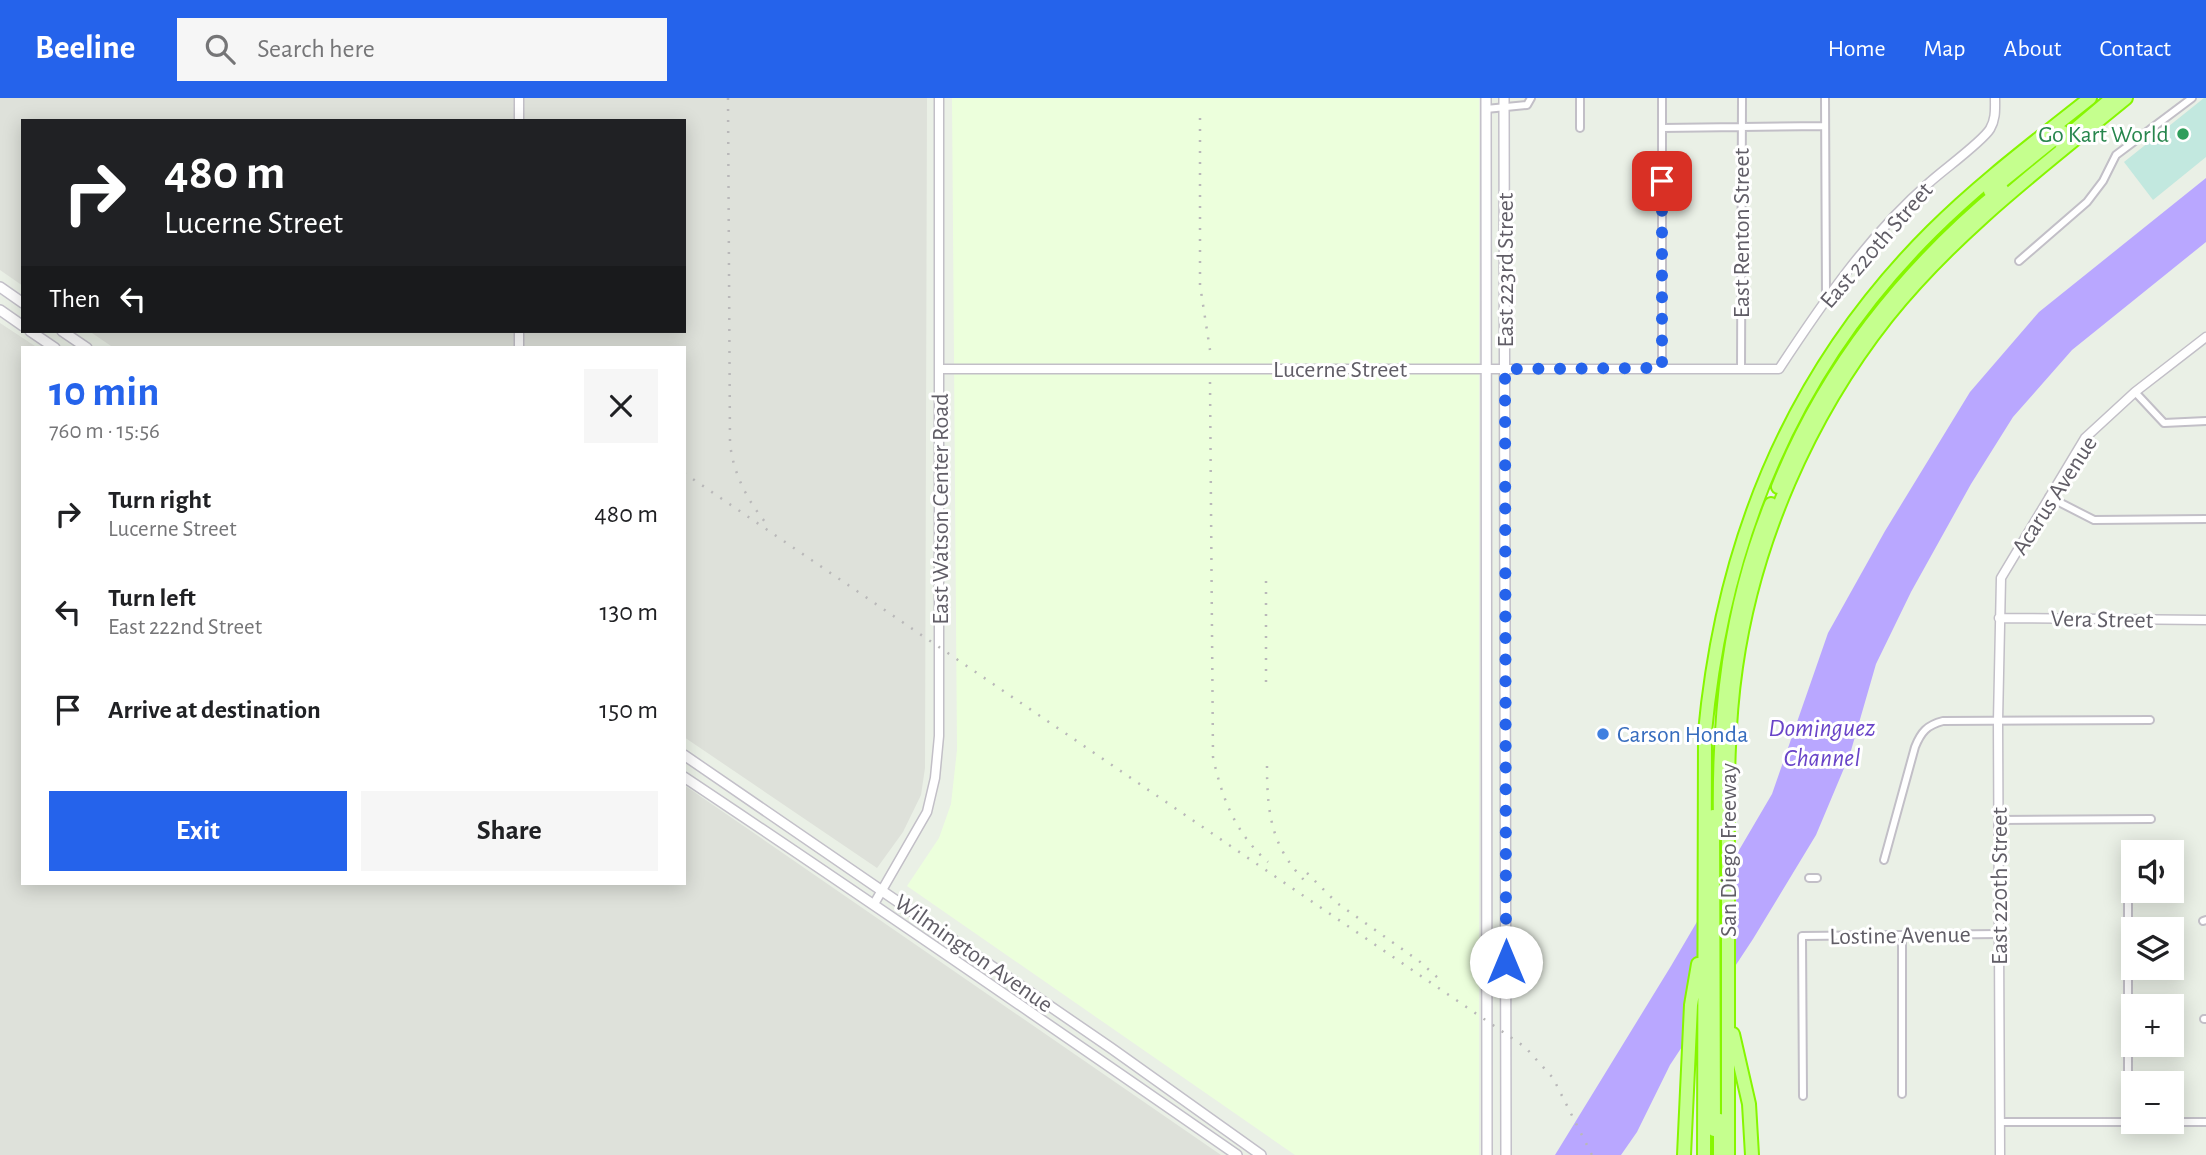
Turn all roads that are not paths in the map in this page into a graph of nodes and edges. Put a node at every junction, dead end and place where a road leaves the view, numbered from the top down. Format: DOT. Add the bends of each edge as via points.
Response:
graph roads {
  1 [pos="519,98"];
  2 [pos="939,98"];
  3 [pos="1486,98"];
  4 [pos="1531,98"];
  5 [pos="1580,98"];
  6 [pos="1662,98"];
  7 [pos="1742,98"];
  8 [pos="1825,98"];
  9 [pos="1995,98"];
  10 [pos="2090,98"];
  11 [pos="2105,98"];
  12 [pos="2112,98"];
  13 [pos="2126,98"];
  14 [pos="2192,98"];
  15 [pos="1504,103"];
  16 [pos="1486,109"];
  17 [pos="519,119"];
  18 [pos="1825,126"];
  19 [pos="1742,127"];
  20 [pos="1580,128"];
  21 [pos="1662,128"];
  22 [pos="2019,261"];
  23 [pos="0,288"];
  24 [pos="1826,297"];
  25 [pos="21,302"];
  26 [pos="0,310"];
  27 [pos="21,325"];
  28 [pos="33,333"];
  29 [pos="65,333"];
  30 [pos="2206,337"];
  31 [pos="52,346"];
  32 [pos="84,346"];
  33 [pos="1662,368"];
  34 [pos="1741,368"];
  35 [pos="940,369"];
  36 [pos="1487,369"];
  37 [pos="1505,369"];
  38 [pos="2135,391"];
  39 [pos="2206,421"];
  40 [pos="2049,497"];
  41 [pos="2206,519"];
  42 [pos="1999,618"];
  43 [pos="2206,620"];
  44 [pos="2150,720"];
  45 [pos="1998,721"];
  46 [pos="686,756"];
  47 [pos="686,778"];
  48 [pos="2151,819"];
  49 [pos="1999,820"];
  50 [pos="1884,860"];
  51 [pos="1717,863"];
  52 [pos="882,890"];
  53 [pos="2128,903"];
  54 [pos="874,904"];
  55 [pos="1705,927"];
  56 [pos="1999,934"];
  57 [pos="1902,936"];
  58 [pos="1728,1010"];
  59 [pos="1717,1030"];
  60 [pos="2128,1071"];
  61 [pos="1163,1085"];
  62 [pos="1902,1094"];
  63 [pos="1803,1096"];
  64 [pos="1154,1097"];
  65 [pos="2001,1122"];
  66 [pos="2121,1122"];
  67 [pos="2184,1122"];
  68 [pos="2206,1122"];
  69 [pos="1237,1155"];
  70 [pos="1261,1155"];
  71 [pos="1487,1155"];
  72 [pos="1506,1155"];
  73 [pos="1684,1155"];
  74 [pos="1704,1155"];
  75 [pos="1714,1155"];
  76 [pos="1720,1155"];
  77 [pos="1728,1155"];
  78 [pos="1752,1155"];
  79 [pos="2000,1155"];
  1 -- 17 [label="street"];
  2 -- 35 [label="street, East Watson Center Road"];
  3 -- 16 [label="main road, East 223rd Street"];
  4 -- 15 [label="street" via="1527,105"];
  5 -- 20 [label="street"];
  6 -- 21 [label="street"];
  7 -- 19 [label="street, East Renton Street"];
  8 -- 18 [label="street"];
  9 -- 24 [label="street, East 220th Street" via="1989,130 1926,185"];
  10 -- 55 [label="highway, San Diego Freeway" via="1963,202 1911,253 1844,336 1787,430 1741,542 1716,643 1706,732"];
  11 -- 51 [label="highway" via="1940,236 1864,323 1801,422 1760,514 1727,639 1714,749"];
  12 -- 51 [label="highway" via="1970,216 1901,285 1861,338 1801,436 1760,531 1731,643 1720,750"];
  13 -- 58 [label="highway, San Diego Freeway" via="1936,261 1865,347 1790,480 1745,617 1736,667 1731,713"];
  14 -- 22 [label="street" via="2116,155 2087,202"];
  15 -- 16 [label="street"];
  15 -- 37 [label="main road, East 223rd Street"];
  16 -- 36 [label="main road, East 223rd Street"];
  18 -- 19 [label="street"];
  18 -- 24 [label="street"];
  19 -- 21 [label="street"];
  19 -- 34 [label="street, East Renton Street"];
  21 -- 33 [label="street"];
  23 -- 25 [label="main road"];
  24 -- 34 [label="street, East 220th Street" via="1779,369"];
  26 -- 27 [label="main road"];
  28 -- 31 [label="main road"];
  29 -- 32 [label="main road"];
  30 -- 38 [label="street, Acarus Avenue"];
  33 -- 34 [label="street, Lucerne Street"];
  33 -- 37 [label="street, Lucerne Street"];
  35 -- 36 [label="street, Lucerne Street"];
  35 -- 52 [label="street, East Watson Center Road" via="936,774 927,812"];
  36 -- 37 [label="street, Lucerne Street"];
  36 -- 71 [label="main road, East 223rd Street"];
  37 -- 72 [label="main road, East 223rd Street"];
  38 -- 39 [label="street" via="2164,423"];
  38 -- 40 [label="street, Acarus Avenue" via="2085,438"];
  40 -- 41 [label="street" via="2094,520"];
  40 -- 42 [label="street, Acarus Avenue" via="2001,578"];
  42 -- 43 [label="street, Vera Street"];
  42 -- 45 [label="street, East 220th Street"];
  44 -- 45 [label="street"];
  45 -- 49 [label="street, East 220th Street"];
  45 -- 50 [label="street" via="1943,721 1927,726 1920,735"];
  46 -- 52 [label="main road, Wilmington Avenue"];
  47 -- 54 [label="main road, Wilmington Avenue"];
  48 -- 49 [label="street"];
  49 -- 56 [label="street, East 220th Street"];
  51 -- 59 [label="highway"];
  52 -- 54 [label="street, East Watson Center Road"];
  52 -- 61 [label="main road, Wilmington Avenue"];
  53 -- 60 [label="street"];
  54 -- 64 [label="main road, Wilmington Avenue"];
  55 -- 73 [label="highway" via="1691,1005"];
  55 -- 74 [label="highway, San Diego Freeway"];
  56 -- 57 [label="street, Lostine Avenue"];
  56 -- 65 [label="street, East 220th Street"];
  57 -- 62 [label="street"];
  57 -- 63 [label="street, Lostine Avenue" via="1802,936"];
  58 -- 77 [label="highway, San Diego Freeway"];
  58 -- 78 [label="highway" via="1749,1104"];
  59 -- 75 [label="highway"];
  59 -- 76 [label="highway"];
  61 -- 64 [label="main road"];
  61 -- 70 [label="main road, Wilmington Avenue"];
  64 -- 69 [label="main road, Wilmington Avenue"];
  65 -- 66 [label="street"];
  65 -- 79 [label="street, East 220th Street"];
  67 -- 68 [label="street"];
}
